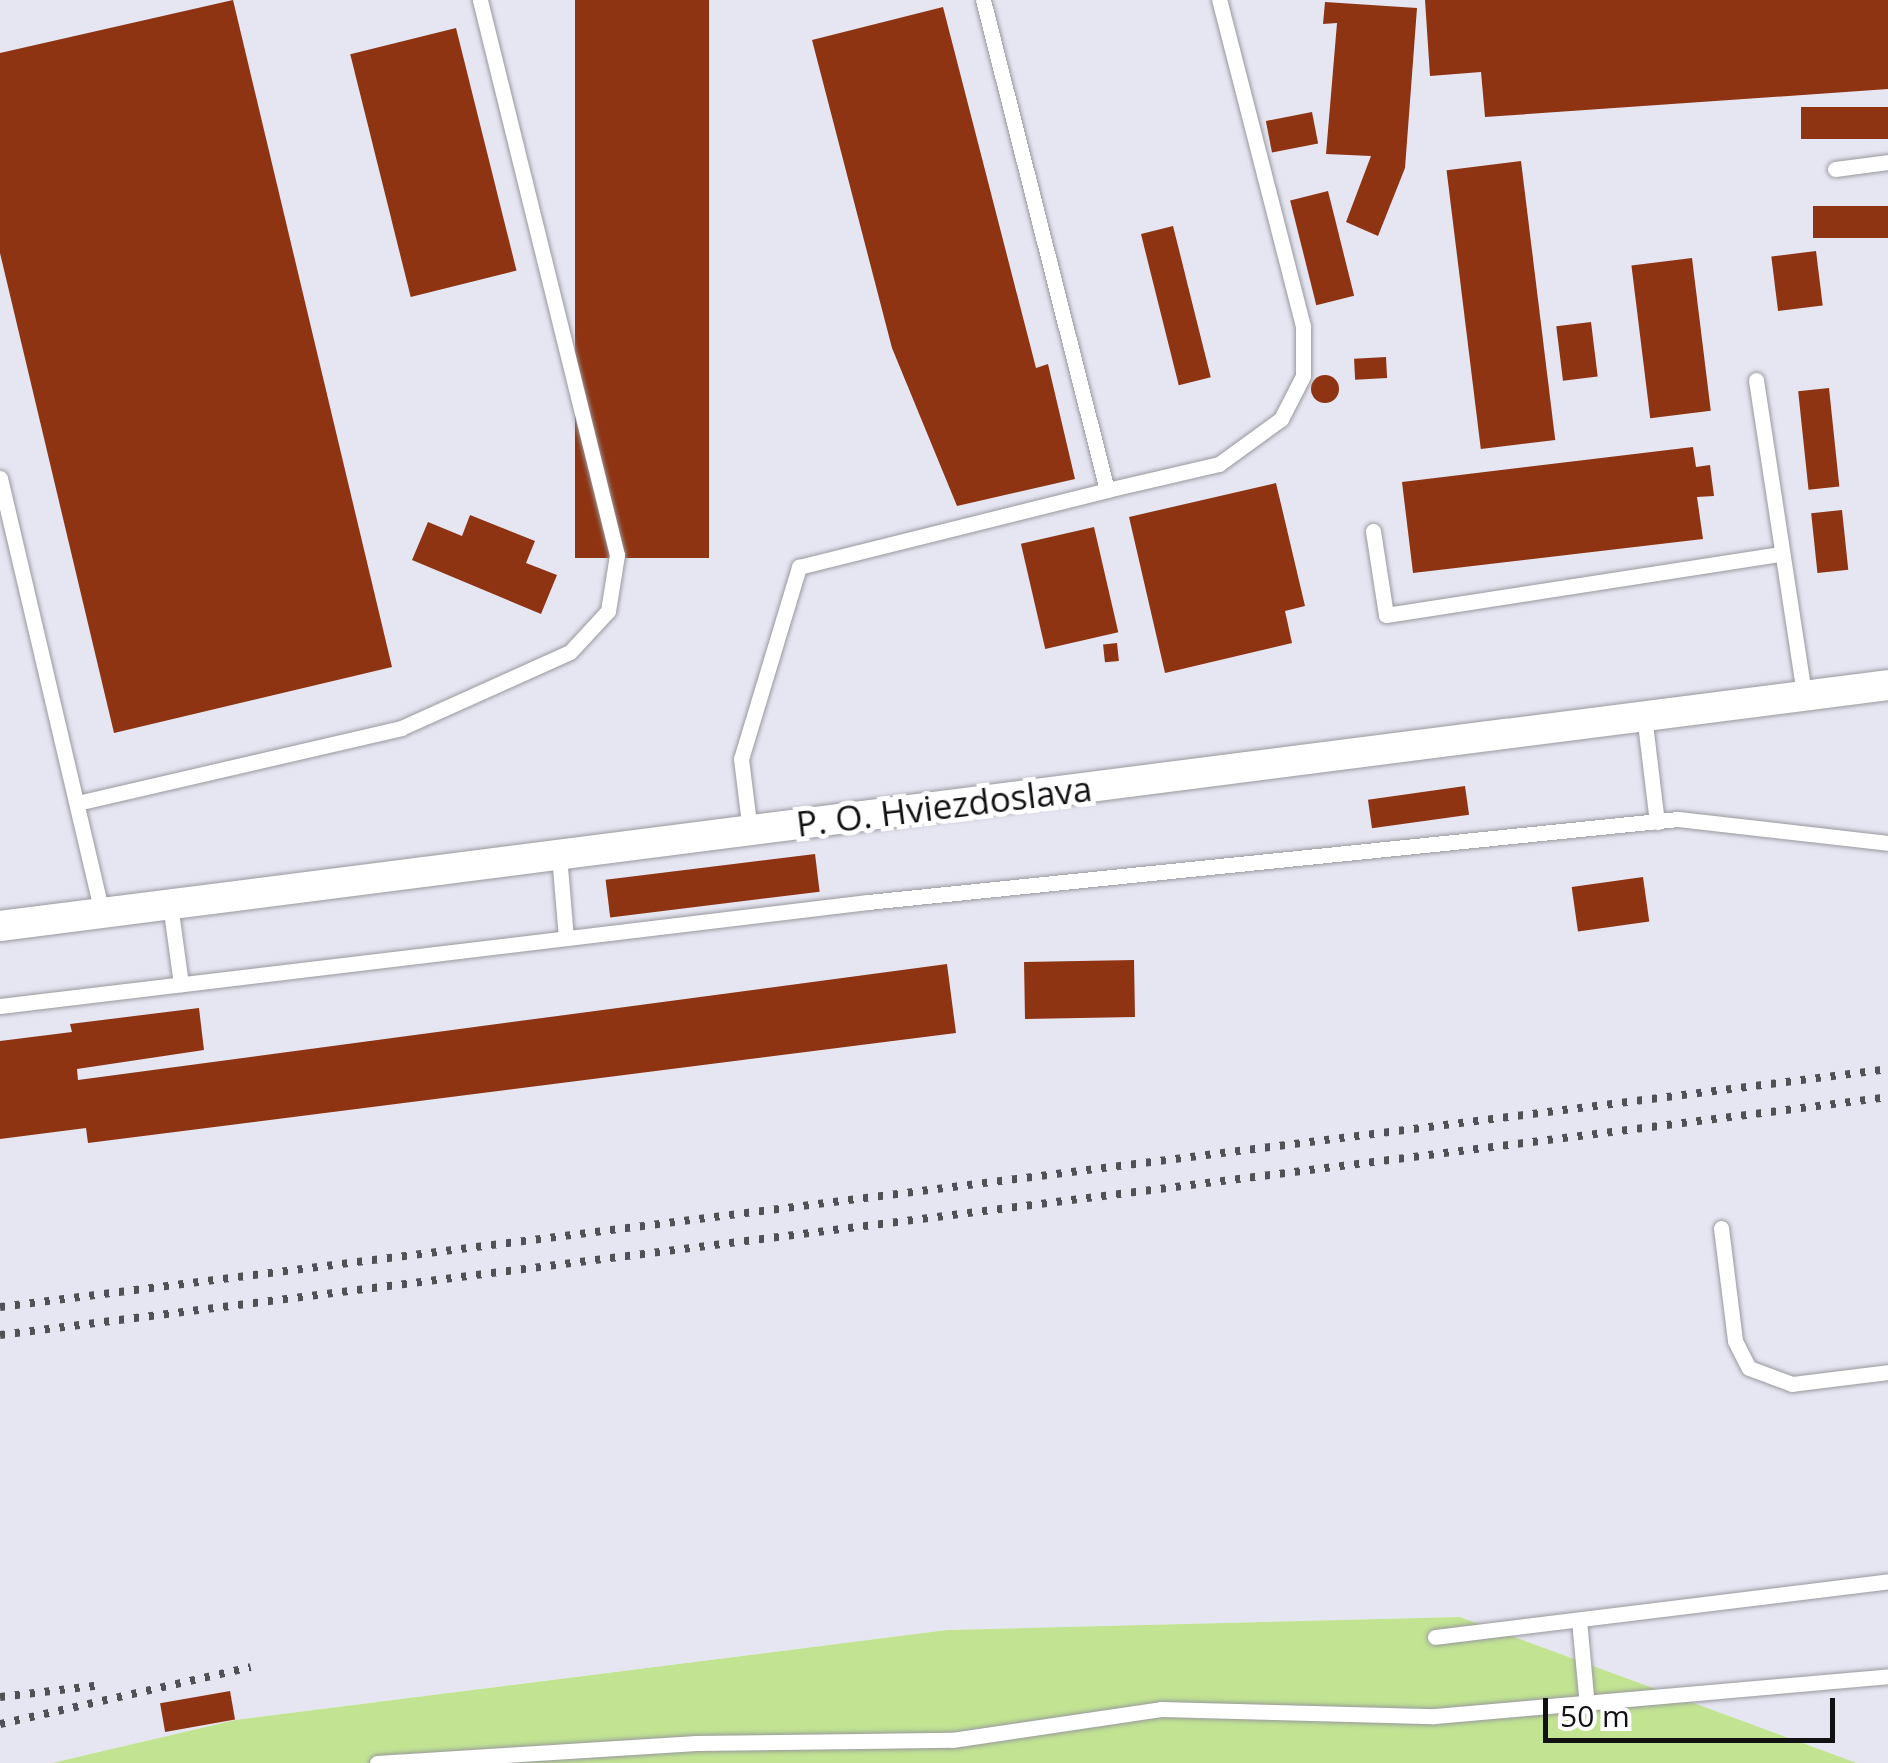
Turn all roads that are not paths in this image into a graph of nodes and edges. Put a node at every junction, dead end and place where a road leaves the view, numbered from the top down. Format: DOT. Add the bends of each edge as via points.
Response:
graph roads {
  1 [pos="480,0"];
  2 [pos="983,0"];
  3 [pos="1219,0"];
  4 [pos="1888,162"];
  5 [pos="1834,169"];
  6 [pos="1756,380"];
  7 [pos="0,478"];
  8 [pos="1106,490"];
  9 [pos="1373,531"];
  10 [pos="1782,554"];
  11 [pos="1888,685"];
  12 [pos="1804,695"];
  13 [pos="1644,715"];
  14 [pos="77,802"];
  15 [pos="1657,822"];
  16 [pos="750,831"];
  17 [pos="1888,843"];
  18 [pos="560,855"];
  19 [pos="170,904"];
  20 [pos="102,913"];
  21 [pos="0,926"];
  22 [pos="566,938"];
  23 [pos="181,984"];
  24 [pos="0,1006"];
  25 [pos="1721,1228"];
  26 [pos="1888,1372"];
  27 [pos="1888,1581"];
  28 [pos="1579,1620"];
  29 [pos="1434,1637"];
  30 [pos="1888,1676"];
  31 [pos="1586,1706"];
  32 [pos="376,1763"];
  1 -- 14 [label="lane" via="617,555 608,612 570,652 401,728"];
  2 -- 8 [label="lane"];
  3 -- 8 [label="lane" via="1303,326 1302,376 1281,419 1218,464"];
  4 -- 5 [label="lane"];
  6 -- 10 [label="lane"];
  7 -- 14 [label="lane"];
  8 -- 16 [label="lane" via="799,567 741,759"];
  9 -- 10 [label="lane" via="1386,614"];
  10 -- 12 [label="lane"];
  11 -- 12 [label="street, P. O. Hviezdoslava"];
  12 -- 13 [label="street, P. O. Hviezdoslava"];
  13 -- 15 [label="lane"];
  13 -- 16 [label="street, P. O. Hviezdoslava"];
  14 -- 20 [label="lane"];
  15 -- 17 [label="lane"];
  15 -- 22 [label="lane"];
  16 -- 18 [label="street, P. O. Hviezdoslava"];
  18 -- 19 [label="street, P. O. Hviezdoslava"];
  18 -- 22 [label="lane"];
  19 -- 20 [label="street, P. O. Hviezdoslava"];
  19 -- 23 [label="lane"];
  20 -- 21 [label="street, P. O. Hviezdoslava"];
  22 -- 23 [label="lane"];
  23 -- 24 [label="lane"];
  25 -- 26 [label="lane" via="1735,1340 1749,1368 1792,1384"];
  27 -- 28 [label="lane"];
  28 -- 29 [label="lane"];
  28 -- 31 [label="lane"];
  30 -- 31 [label="lane"];
  31 -- 32 [label="lane" via="1320,1718 1161,1709 952,1740 676,1744"];
}
